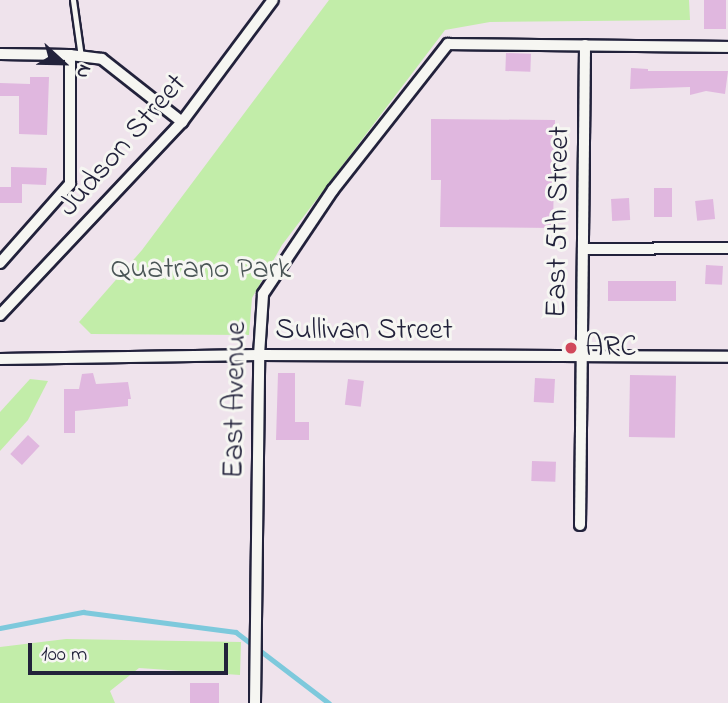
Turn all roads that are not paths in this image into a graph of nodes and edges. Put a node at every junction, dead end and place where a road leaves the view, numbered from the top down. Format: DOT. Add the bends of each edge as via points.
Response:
graph roads {
  1 [pos="72,0"];
  2 [pos="273,0"];
  3 [pos="585,45"];
  4 [pos="728,47"];
  5 [pos="0,54"];
  6 [pos="75,56"];
  7 [pos="182,122"];
  8 [pos="728,248"];
  9 [pos="583,249"];
  10 [pos="0,262"];
  11 [pos="0,315"];
  12 [pos="259,355"];
  13 [pos="582,357"];
  14 [pos="728,357"];
  15 [pos="0,359"];
  16 [pos="580,525"];
  17 [pos="255,698"];
  1 -- 6 [label="lane"];
  2 -- 7 [label="street, Judson Street"];
  3 -- 4 [label="street"];
  3 -- 9 [label="street, East 5th Street"];
  3 -- 12 [label="street, East Avenue" via="448,44 375,133 263,295"];
  5 -- 6 [label="street"];
  6 -- 7 [label="street" via="102,60"];
  6 -- 10 [label="street" via="70,184"];
  7 -- 11 [label="street, Judson Street"];
  8 -- 9 [label="street"];
  9 -- 13 [label="street, East 5th Street"];
  12 -- 13 [label="street, Sullivan Street"];
  12 -- 15 [label="street, Sullivan Street"];
  12 -- 17 [label="street, East Avenue"];
  13 -- 14 [label="street, Sullivan Street"];
  13 -- 16 [label="street, East 5th Street"];
}
